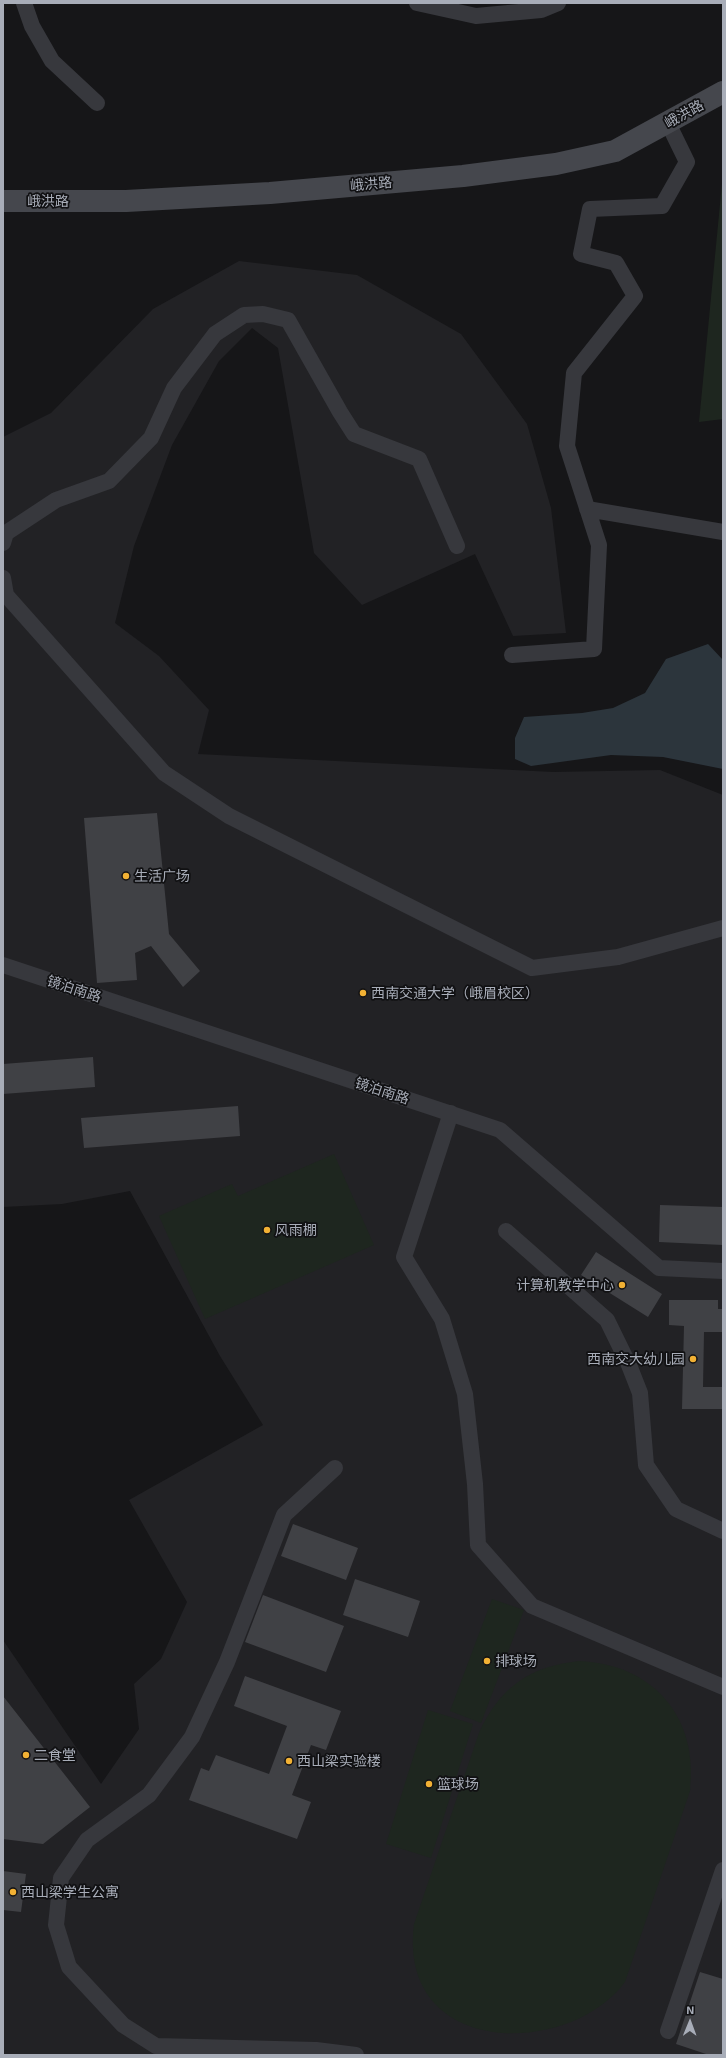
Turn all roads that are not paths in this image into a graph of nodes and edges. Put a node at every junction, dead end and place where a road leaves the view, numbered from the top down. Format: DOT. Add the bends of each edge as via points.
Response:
graph roads {
  1 [pos="24,3"];
  2 [pos="417,3"];
  3 [pos="558,3"];
  4 [pos="723,92"];
  5 [pos="97,103"];
  6 [pos="668,123"];
  7 [pos="3,201"];
  8 [pos="587,509"];
  9 [pos="723,532"];
  10 [pos="3,543"];
  11 [pos="457,546"];
  12 [pos="3,578"];
  13 [pos="512,655"];
  14 [pos="723,928"];
  15 [pos="3,965"];
  16 [pos="451,1114"];
  17 [pos="506,1231"];
  18 [pos="723,1272"];
  19 [pos="335,1468"];
  20 [pos="723,1531"];
  21 [pos="723,1687"];
  22 [pos="723,1870"];
  23 [pos="668,2031"];
  24 [pos="356,2055"];
  1 -- 5 [label="street" via="32,26 52,61"];
  2 -- 3 [label="street" via="476,16 541,10"];
  4 -- 6 [label="main road, 峨洪路"];
  6 -- 7 [label="main road, 峨洪路" via="615,151 556,164 463,176 270,193 126,201"];
  6 -- 8 [label="street" via="687,162 662,206 590,209 581,254 616,263 635,296 574,373 567,446"];
  8 -- 9 [label="street"];
  8 -- 13 [label="street" via="599,545 594,649"];
  10 -- 11 [label="street" via="6,533 56,500 109,481 151,438 174,388 215,334 244,315 263,314 288,320 354,434 419,458"];
  12 -- 14 [label="street" via="6,595 164,773 228,816 532,968 618,957"];
  15 -- 16 [label="street, 镜泊南路"];
  16 -- 18 [label="street, 镜泊南路" via="500,1130 659,1268"];
  16 -- 21 [label="street" via="404,1257 442,1319 465,1394 475,1484 478,1545 532,1606"];
  17 -- 20 [label="street" via="607,1320 640,1393 646,1465 676,1509"];
  19 -- 24 [label="street" via="284,1515 227,1662 192,1737 149,1795 87,1840 61,1878 56,1925 69,1967 123,2025 156,2046 316,2050"];
  22 -- 23 [label="street"];
}
